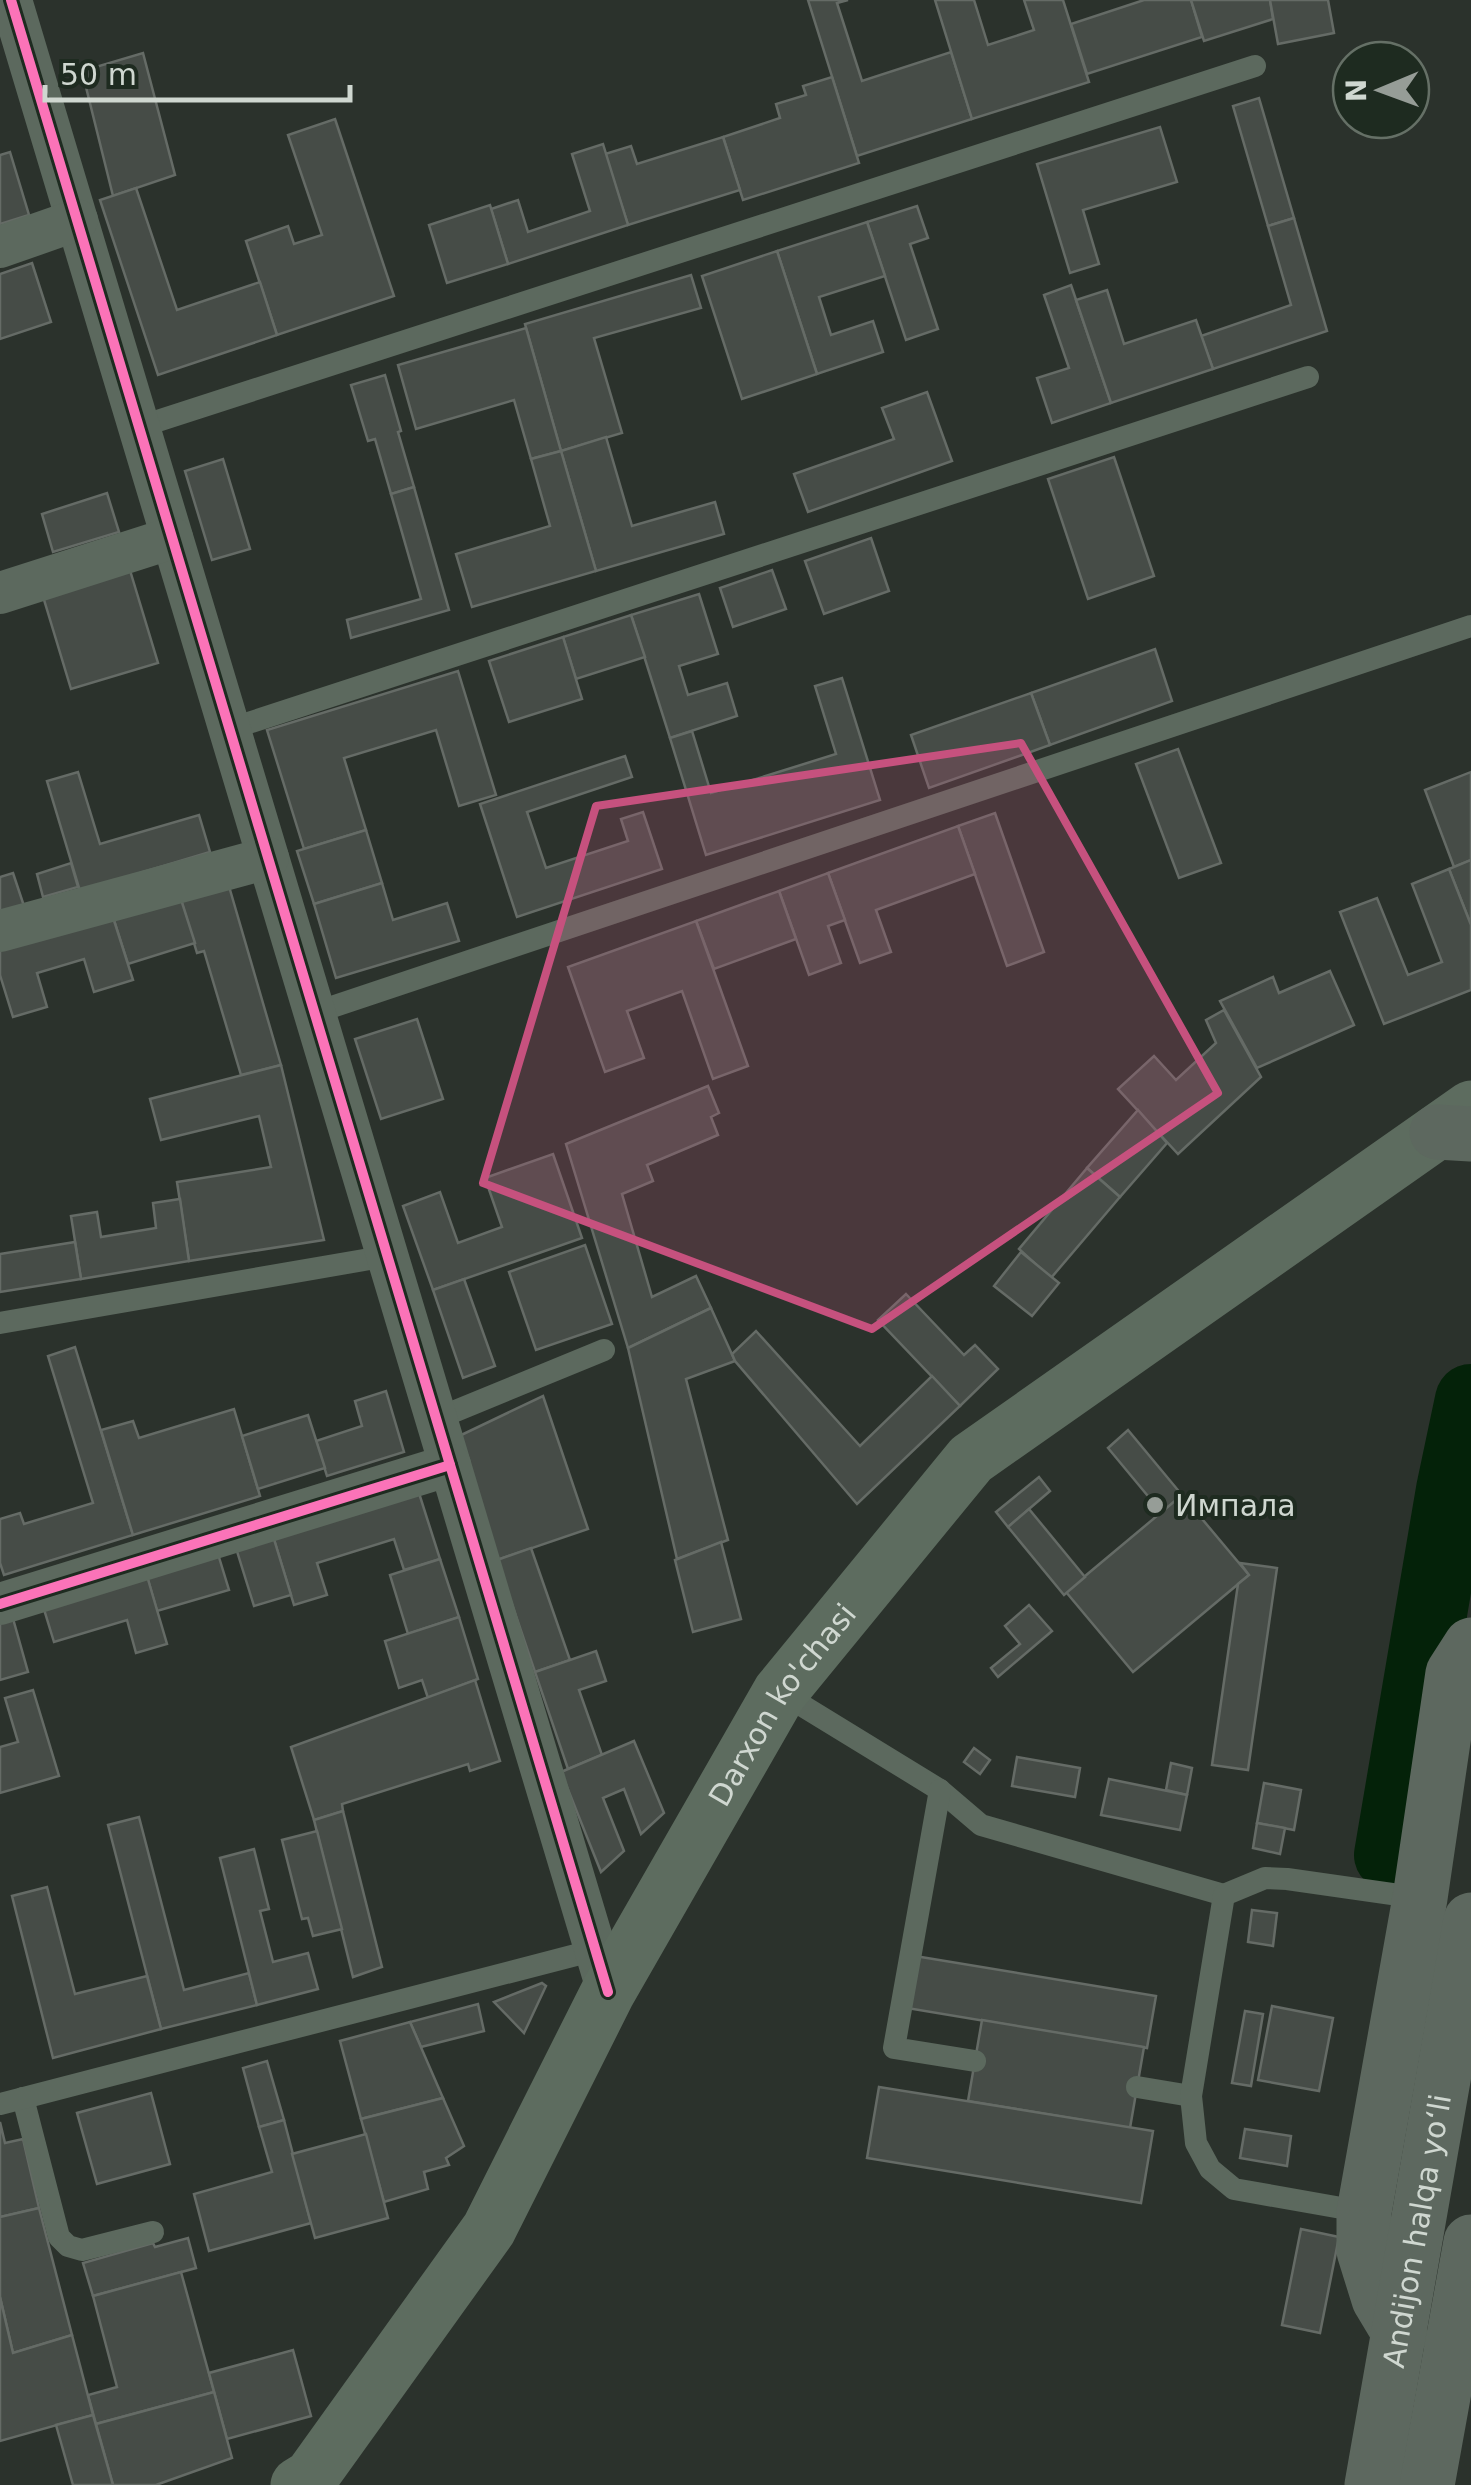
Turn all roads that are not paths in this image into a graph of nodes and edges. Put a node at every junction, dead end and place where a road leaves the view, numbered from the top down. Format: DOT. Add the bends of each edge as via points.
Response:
graph roads {
  1 [pos="11,0"];
  2 [pos="1255,66"];
  3 [pos="78,220"];
  4 [pos="0,247"];
  5 [pos="1308,377"];
  6 [pos="139,427"];
  7 [pos="172,538"];
  8 [pos="0,594"];
  9 [pos="1471,626"];
  10 [pos="230,729"];
  11 [pos="268,858"];
  12 [pos="0,931"];
  13 [pos="314,1013"];
  14 [pos="1460,1125"];
  15 [pos="388,1256"];
  16 [pos="0,1324"];
  17 [pos="604,1350"];
  18 [pos="436,1419"];
  19 [pos="450,1466"];
  20 [pos="0,1604"];
  21 [pos="1471,1646"];
  22 [pos="780,1692"];
  23 [pos="940,1790"];
  24 [pos="1224,1895"];
  25 [pos="1420,1898"];
  26 [pos="1471,1920"];
  27 [pos="601,1971"];
  28 [pos="975,2061"];
  29 [pos="1137,2087"];
  30 [pos="1191,2096"];
  31 [pos="12,2101"];
  32 [pos="1364,2212"];
  33 [pos="153,2232"];
  34 [pos="1471,2242"];
  35 [pos="1400,2334"];
  36 [pos="298,2485"];
  37 [pos="1372,2485"];
  38 [pos="1426,2485"];
  1 -- 3 [label="street"];
  2 -- 6 [label="lane"];
  3 -- 4 [label="street"];
  3 -- 6 [label="street"];
  5 -- 10 [label="lane"];
  6 -- 7 [label="street"];
  7 -- 8 [label="street"];
  7 -- 10 [label="street"];
  9 -- 13 [label="lane"];
  10 -- 11 [label="street"];
  11 -- 12 [label="street"];
  11 -- 13 [label="street"];
  13 -- 15 [label="street"];
  14 -- 22 [label="main road, Darxon ko'chasi" via="971,1460"];
  15 -- 16 [label="lane"];
  15 -- 18 [label="street"];
  17 -- 18 [label="lane"];
  18 -- 19 [label="street"];
  19 -- 20 [label="street"];
  19 -- 27 [label="street"];
  21 -- 25 [label="highway" via="1453,1673"];
  22 -- 23 [label="lane"];
  22 -- 27 [label="main road, Darxon ko'chasi"];
  23 -- 24 [label="lane" via="980,1825"];
  23 -- 28 [label="lane" via="894,2048"];
  24 -- 25 [label="lane" via="1265,1878"];
  24 -- 30 [label="lane"];
  25 -- 32 [label="highway"];
  26 -- 35 [label="highway, Andijon halqa yo‘li"];
  27 -- 31 [label="lane"];
  27 -- 36 [label="main road, Darxon ko'chasi" via="489,2229 311,2477"];
  29 -- 30 [label="lane"];
  30 -- 32 [label="lane" via="1196,2143 1210,2170 1234,2189"];
  31 -- 33 [label="lane" via="59,2237 68,2246 82,2250"];
  32 -- 35 [label="highway" via="1364,2251 1379,2299"];
  34 -- 38 [label="highway, Andijon halqa yo‘li"];
  35 -- 37 [label="highway, Andijon halqa yo‘li"];
}
